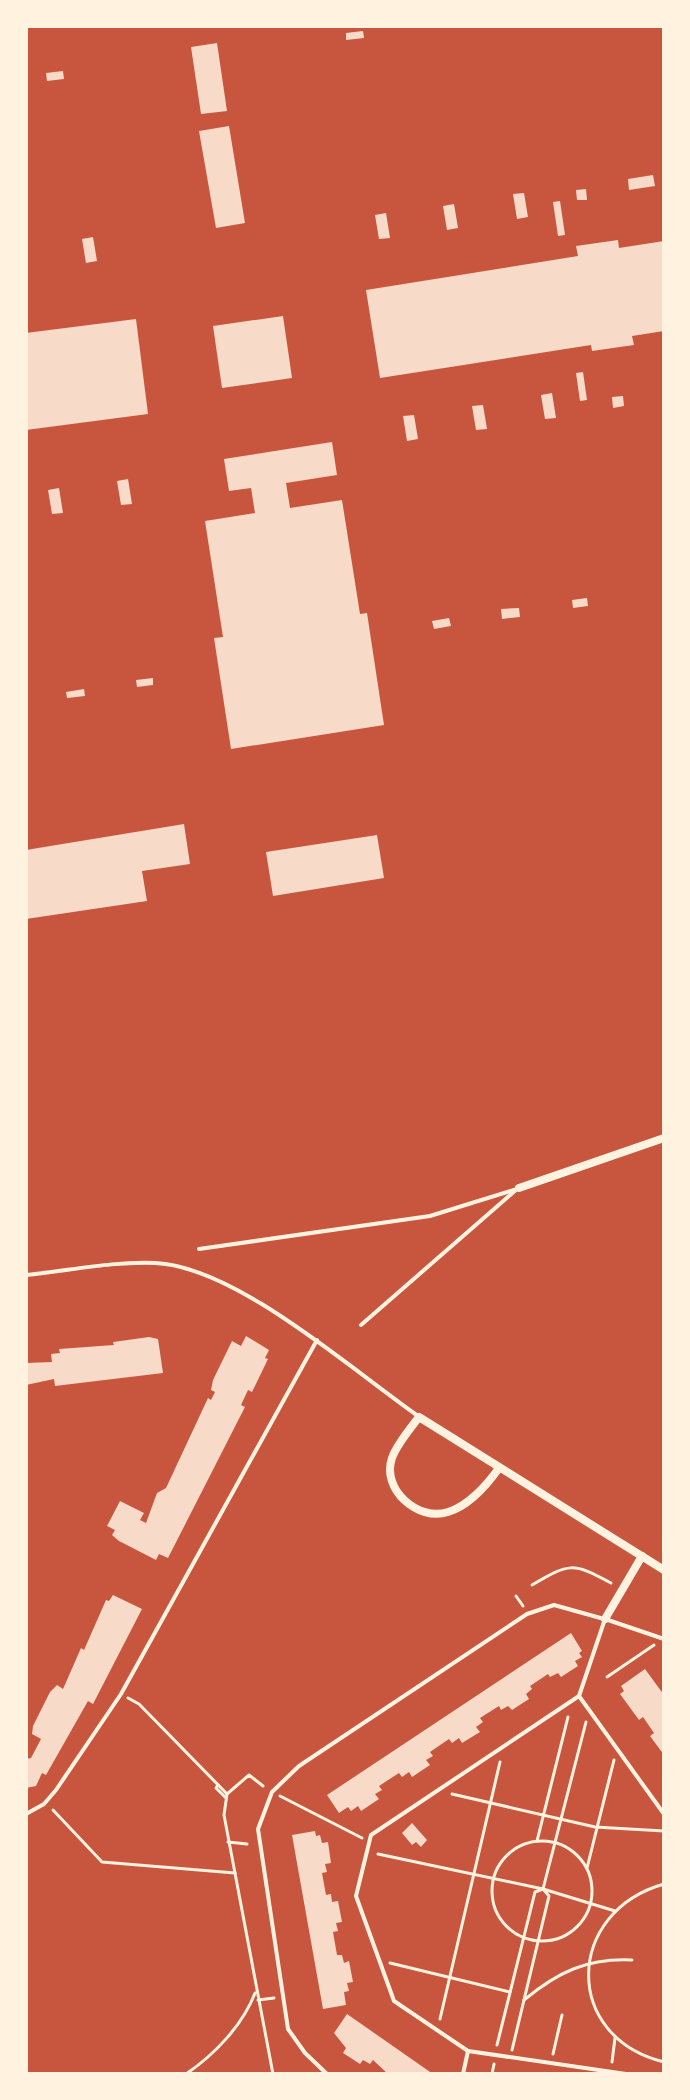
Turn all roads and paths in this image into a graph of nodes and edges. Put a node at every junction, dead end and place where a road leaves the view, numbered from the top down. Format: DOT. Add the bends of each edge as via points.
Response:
graph roads {
  1 [pos="664,1138"];
  2 [pos="519,1188"];
  3 [pos="199,1249"];
  4 [pos="26,1275"];
  5 [pos="361,1325"];
  6 [pos="317,1340"];
  7 [pos="419,1417"];
  8 [pos="499,1468"];
  9 [pos="642,1556"];
  10 [pos="664,1570"];
  11 [pos="532,1585"];
  12 [pos="620,1591"];
  13 [pos="605,1619"];
  14 [pos="664,1639"];
  15 [pos="607,1677"];
  16 [pos="121,1694"];
  17 [pos="579,1696"];
  18 [pos="572,1701"];
  19 [pos="589,1710"];
  20 [pos="503,1746"];
  21 [pos="617,1749"];
  22 [pos="437,1791"];
  23 [pos="272,1792"];
  24 [pos="226,1796"];
  25 [pos="491,1803"];
  26 [pos="54,1811"];
  27 [pos="26,1814"];
  28 [pos="664,1814"];
  29 [pos="543,1815"];
  30 [pos="561,1819"];
  31 [pos="595,1827"];
  32 [pos="664,1831"];
  33 [pos="537,1841"];
  34 [pos="555,1841"];
  35 [pos="228,1842"];
  36 [pos="369,1842"];
  37 [pos="247,1844"];
  38 [pos="367,1851"];
  39 [pos="587,1868"];
  40 [pos="235,1873"];
  41 [pos="474,1875"];
  42 [pos="493,1879"];
  43 [pos="664,1884"];
  44 [pos="543,1889"];
  45 [pos="592,1903"];
  46 [pos="615,1911"];
  47 [pos="524,1938"];
  48 [pos="538,1942"];
  49 [pos="379,1960"];
  50 [pos="632,1960"];
  51 [pos="589,1962"];
  52 [pos="450,1978"];
  53 [pos="256,1989"];
  54 [pos="510,1992"];
  55 [pos="274,1998"];
  56 [pos="258,2000"];
  57 [pos="524,2000"];
  58 [pos="562,2015"];
  59 [pos="437,2031"];
  60 [pos="615,2038"];
  61 [pos="468,2051"];
  62 [pos="495,2055"];
  63 [pos="511,2057"];
  64 [pos="664,2062"];
  65 [pos="552,2063"];
  66 [pos="610,2072"];
  67 [pos="186,2074"];
  68 [pos="273,2074"];
  69 [pos="327,2074"];
  70 [pos="463,2074"];
  71 [pos="626,2074"];
  1 -- 2 [label="street"];
  2 -- 3 [label="lane" via="430,1216"];
  2 -- 5 [label="lane"];
  4 -- 6 [label="lane" via="156,1263 199,1271"];
  6 -- 7 [label="lane"];
  6 -- 16 [label="lane"];
  7 -- 8 [label="street"];
  7 -- 8 [label="street" via="392,1457 390,1469 398,1493 410,1505 432,1514 448,1512 479,1491"];
  8 -- 9 [label="street"];
  9 -- 10 [label="street"];
  9 -- 12 [label="street"];
  11 -- 12 [label="path" via="566,1565 580,1566"];
  12 -- 13 [label="street"];
  13 -- 14 [label="lane"];
  13 -- 17 [label="lane"];
  13 -- 23 [label="lane" via="554,1605 527,1614 299,1766"];
  14 -- 15 [label="path"];
  16 -- 24 [label="path" via="139,1704"];
  16 -- 27 [label="lane" via="56,1790"];
  17 -- 18 [label="lane"];
  17 -- 19 [label="lane"];
  18 -- 20 [label="lane"];
  18 -- 29 [label="path"];
  19 -- 21 [label="lane"];
  19 -- 30 [label="path"];
  20 -- 22 [label="lane"];
  20 -- 25 [label="path"];
  21 -- 28 [label="lane"];
  21 -- 31 [label="path"];
  22 -- 25 [label="path"];
  22 -- 36 [label="lane" via="371,1835"];
  23 -- 24 [label="path" via="249,1775"];
  23 -- 36 [label="path"];
  23 -- 69 [label="lane" via="258,1829 288,2029"];
  24 -- 35 [label="path"];
  25 -- 29 [label="path"];
  25 -- 41 [label="path"];
  26 -- 40 [label="path" via="102,1862"];
  29 -- 30 [label="path"];
  29 -- 33 [label="path"];
  30 -- 31 [label="path"];
  30 -- 34 [label="path"];
  31 -- 32 [label="path"];
  31 -- 39 [label="path"];
  33 -- 34 [label="path"];
  33 -- 42 [label="path" via="510,1853"];
  34 -- 39 [label="path" via="579,1856"];
  34 -- 44 [label="path"];
  35 -- 37 [label="path"];
  35 -- 40 [label="path"];
  36 -- 38 [label="lane"];
  38 -- 41 [label="path"];
  38 -- 49 [label="lane" via="356,1896"];
  39 -- 45 [label="path"];
  40 -- 53 [label="path"];
  41 -- 42 [label="path"];
  41 -- 52 [label="path"];
  42 -- 44 [label="path"];
  42 -- 47 [label="path" via="497,1915"];
  43 -- 46 [label="path"];
  44 -- 45 [label="path"];
  44 -- 47 [label="path" via="535,1892"];
  44 -- 48 [label="path" via="549,1896"];
  45 -- 46 [label="path"];
  45 -- 48 [label="path" via="574,1930"];
  46 -- 51 [label="path" via="600,1929"];
  47 -- 48 [label="path"];
  47 -- 54 [label="path"];
  48 -- 57 [label="path"];
  49 -- 52 [label="path"];
  49 -- 59 [label="lane" via="394,2001"];
  50 -- 51 [label="path"];
  51 -- 57 [label="path" via="558,1975"];
  51 -- 60 [label="path" via="597,2011"];
  52 -- 54 [label="path"];
  52 -- 59 [label="path"];
  53 -- 56 [label="path"];
  53 -- 67 [label="path" via="208,2060"];
  54 -- 62 [label="path"];
  55 -- 56 [label="path"];
  56 -- 68 [label="path"];
  57 -- 63 [label="path"];
  58 -- 65 [label="path"];
  59 -- 61 [label="lane"];
  60 -- 64 [label="path" via="636,2053"];
  60 -- 66 [label="path"];
  61 -- 62 [label="lane"];
  61 -- 70 [label="lane"];
  62 -- 63 [label="lane"];
  63 -- 65 [label="lane"];
  65 -- 66 [label="lane"];
  66 -- 71 [label="lane"];
}
